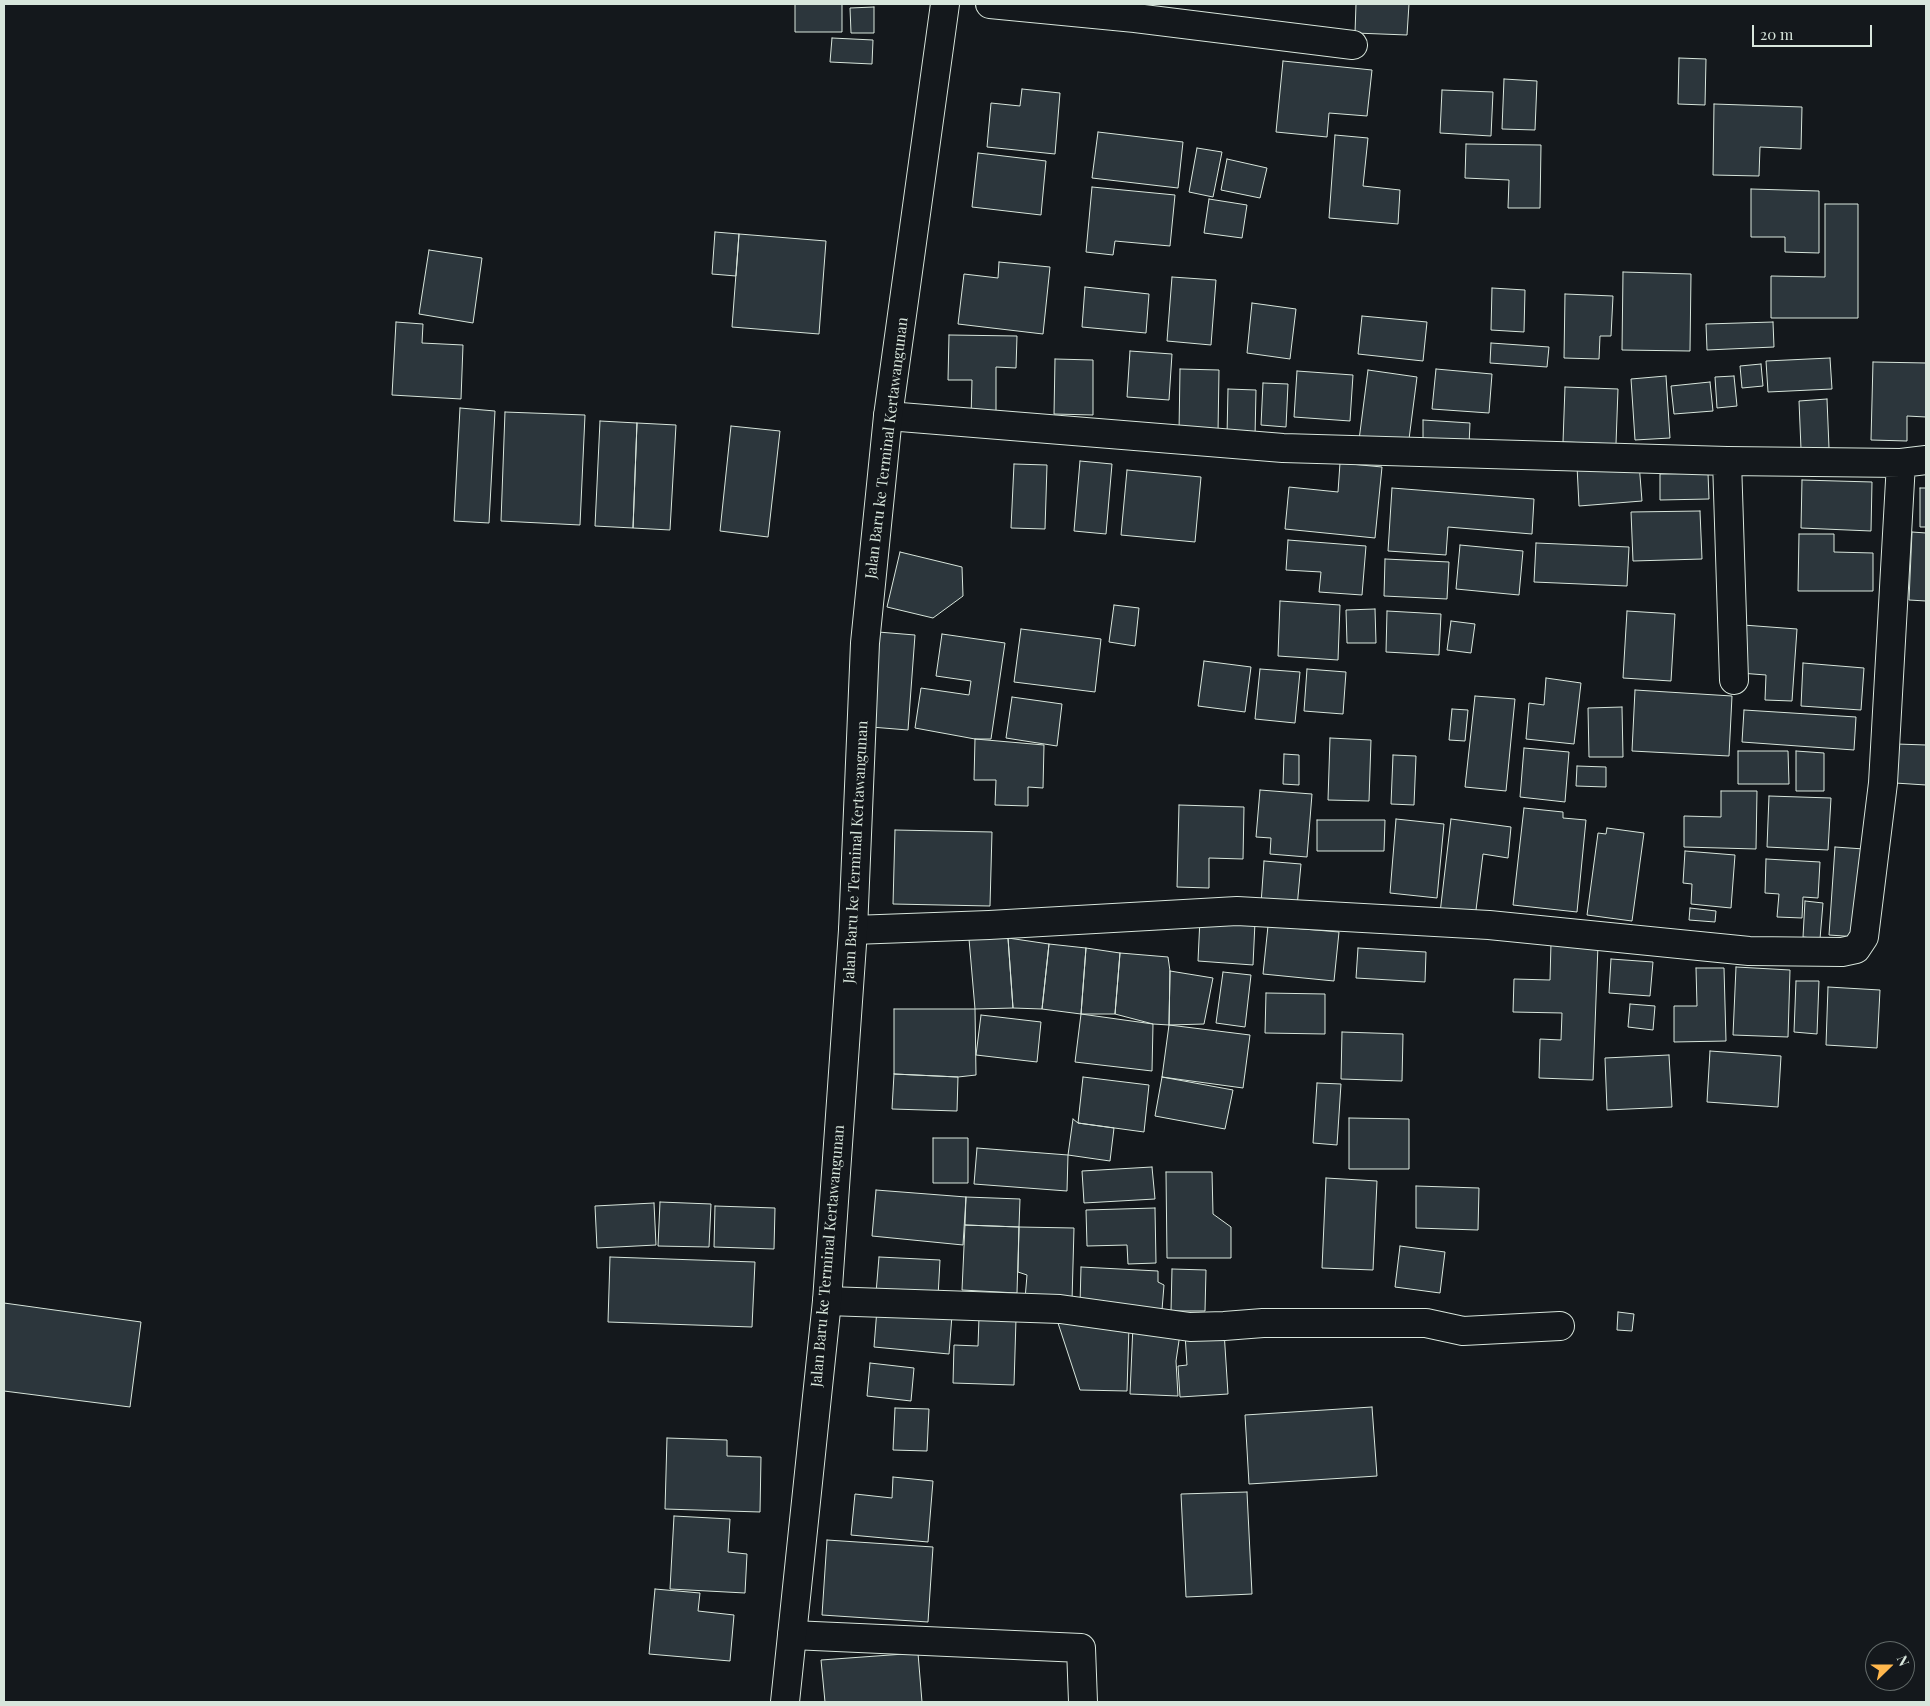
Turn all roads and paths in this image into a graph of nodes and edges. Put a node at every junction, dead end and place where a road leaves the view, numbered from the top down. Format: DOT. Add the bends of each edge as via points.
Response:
graph roads {
  1 [pos="946,4"];
  2 [pos="990,4"];
  3 [pos="1353,45"];
  4 [pos="888,416"];
  5 [pos="1727,461"];
  6 [pos="1914,462"];
  7 [pos="1734,680"];
  8 [pos="853,930"];
  9 [pos="827,1301"];
  10 [pos="1560,1326"];
  11 [pos="792,1635"];
  12 [pos="786,1702"];
  13 [pos="1083,1702"];
  1 -- 4 [label="street, Jalan Baru ke Terminal Kertawangunan"];
  2 -- 3 [label="street"];
  4 -- 5 [label="street" via="1283,448"];
  4 -- 8 [label="street, Jalan Baru ke Terminal Kertawangunan" via="865,643"];
  5 -- 6 [label="street"];
  5 -- 7 [label="street"];
  6 -- 8 [label="street" via="1883,783 1864,938 1856,949 1842,952 1749,950 1489,925 1237,911"];
  8 -- 9 [label="street, Jalan Baru ke Terminal Kertawangunan"];
  9 -- 10 [label="street" via="1060,1309 1190,1327 1263,1323 1426,1323 1463,1331"];
  9 -- 11 [label="street, Jalan Baru ke Terminal Kertawangunan"];
  11 -- 12 [label="street, Jalan Baru ke Terminal Kertawangunan"];
  11 -- 13 [label="street" via="1082,1648"];
}
